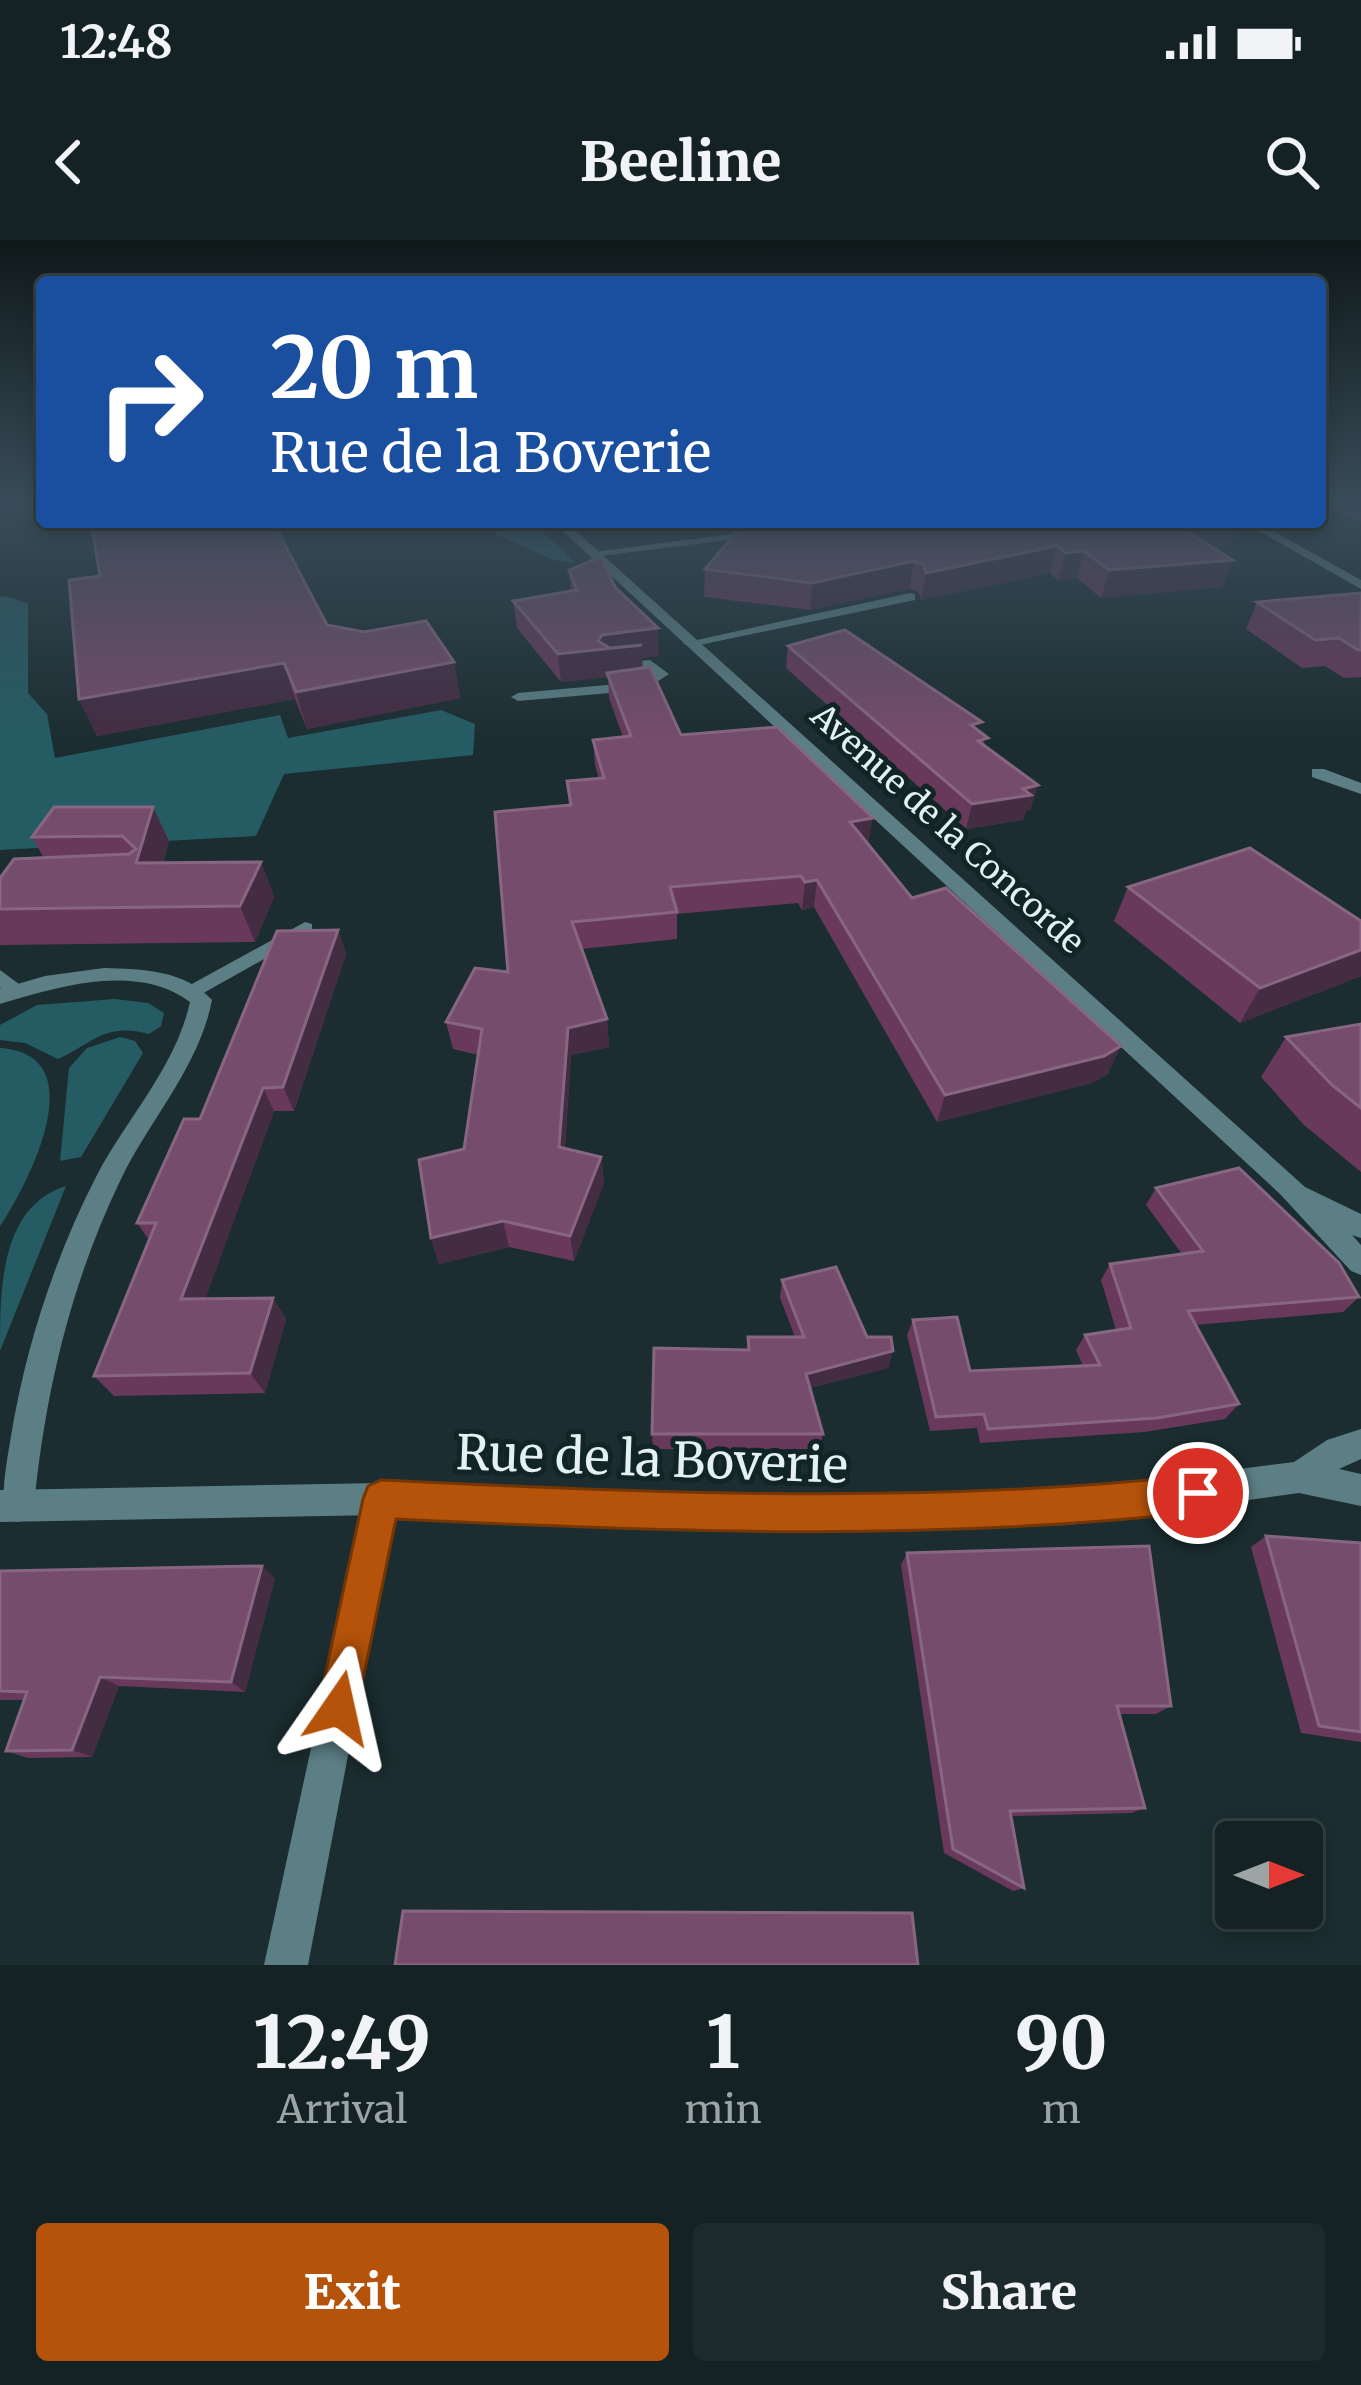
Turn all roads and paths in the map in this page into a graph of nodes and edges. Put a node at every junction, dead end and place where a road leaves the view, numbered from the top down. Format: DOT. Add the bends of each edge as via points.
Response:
graph roads {
  1 [pos="624,582"];
  2 [pos="910,597"];
  3 [pos="690,643"];
  4 [pos="611,668"];
  5 [pos="518,688"];
  6 [pos="1318,773"];
  7 [pos="1361,789"];
  8 [pos="304,928"];
  9 [pos="5,988"];
  10 [pos="192,989"];
  11 [pos="1289,1187"];
  12 [pos="1361,1227"];
  13 [pos="1361,1263"];
  14 [pos="1361,1444"];
  15 [pos="1299,1477"];
  16 [pos="1361,1490"];
  17 [pos="381,1499"];
  18 [pos="9,1506"];
  19 [pos="286,1965"];
  1 -- 3 [label="street, Avenue de la Concorde"];
  2 -- 3 [label="street"];
  3 -- 11 [label="street, Avenue de la Concorde"];
  4 -- 5 [label="street" via="644,663 662,674 644,686"];
  6 -- 7 [label="street"];
  8 -- 10 [label="street"];
  9 -- 10 [label="street" via="135,977"];
  10 -- 18 [label="street" via="201,1000 193,1031 108,1178 38,1369"];
  11 -- 12 [label="street, Avenue de la Concorde"];
  11 -- 13 [label="street, Avenue de la Concorde"];
  14 -- 15 [label="street, Rue de la Boverie"];
  15 -- 16 [label="street, Rue de la Boverie"];
  15 -- 17 [label="street, Rue de la Boverie" via="1068,1508 854,1514"];
  17 -- 18 [label="street, Rue de la Boverie"];
  17 -- 19 [label="street"];
}
